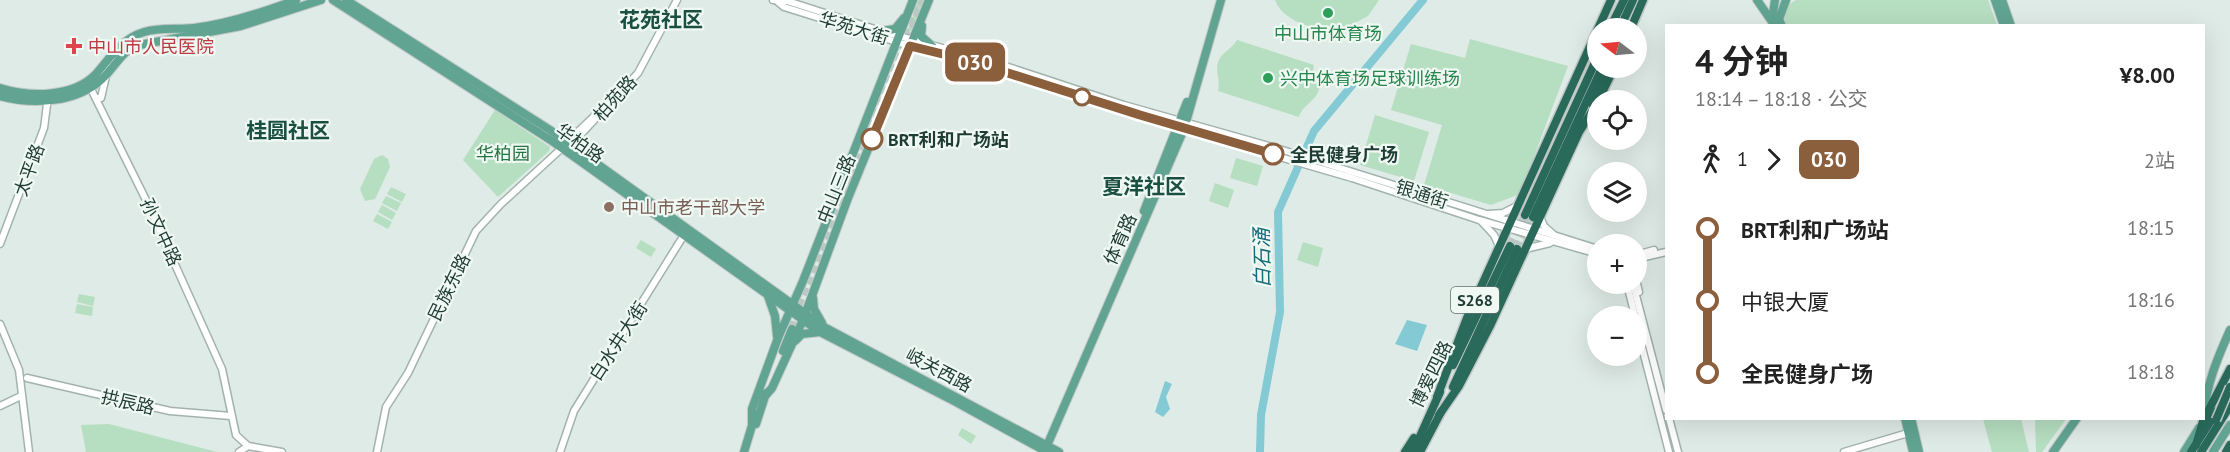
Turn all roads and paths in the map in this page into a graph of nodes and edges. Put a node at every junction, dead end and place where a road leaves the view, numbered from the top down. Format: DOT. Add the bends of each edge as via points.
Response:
graph roads {
  1 [pos="296,0"];
  2 [pos="321,0"];
  3 [pos="333,0"];
  4 [pos="346,0"];
  5 [pos="353,0"];
  6 [pos="675,0"];
  7 [pos="912,0"];
  8 [pos="930,0"];
  9 [pos="1219,0"];
  10 [pos="1611,0"];
  11 [pos="1643,0"];
  12 [pos="1757,0"];
  13 [pos="1776,0"];
  14 [pos="1786,0"];
  15 [pos="1995,0"];
  16 [pos="2002,0"];
  17 [pos="775,1"];
  18 [pos="1629,2"];
  19 [pos="358,8"];
  20 [pos="1617,18"];
  21 [pos="1623,18"];
  22 [pos="1627,18"];
  23 [pos="1635,18"];
  24 [pos="1774,23"];
  25 [pos="1781,24"];
  26 [pos="2003,24"];
  27 [pos="2011,24"];
  28 [pos="881,31"];
  29 [pos="899,39"];
  30 [pos="912,43"];
  31 [pos="932,46"];
  32 [pos="106,75"];
  33 [pos="1588,78"];
  34 [pos="1597,78"];
  35 [pos="1603,78"];
  36 [pos="1585,84"];
  37 [pos="88,86"];
  38 [pos="0,88"];
  39 [pos="0,96"];
  40 [pos="48,96"];
  41 [pos="96,98"];
  42 [pos="1587,119"];
  43 [pos="1554,122"];
  44 [pos="1181,124"];
  45 [pos="1579,132"];
  46 [pos="566,145"];
  47 [pos="1519,205"];
  48 [pos="1532,216"];
  49 [pos="1481,217"];
  50 [pos="1510,226"];
  51 [pos="1532,233"];
  52 [pos="684,235"];
  53 [pos="1562,242"];
  54 [pos="0,244"];
  55 [pos="1499,246"];
  56 [pos="1587,247"];
  57 [pos="1517,248"];
  58 [pos="1587,250"];
  59 [pos="1665,250"];
  60 [pos="1647,254"];
  61 [pos="803,281"];
  62 [pos="813,290"];
  63 [pos="771,293"];
  64 [pos="792,308"];
  65 [pos="804,317"];
  66 [pos="0,324"];
  67 [pos="790,329"];
  68 [pos="822,330"];
  69 [pos="2230,330"];
  70 [pos="778,338"];
  71 [pos="791,344"];
  72 [pos="1647,349"];
  73 [pos="1647,366"];
  74 [pos="2230,369"];
  75 [pos="26,383"];
  76 [pos="2230,389"];
  77 [pos="2230,395"];
  78 [pos="21,396"];
  79 [pos="765,396"];
  80 [pos="1437,397"];
  81 [pos="0,406"];
  82 [pos="2230,406"];
  83 [pos="1665,407"];
  84 [pos="2205,408"];
  85 [pos="1431,409"];
  86 [pos="2230,411"];
  87 [pos="231,416"];
  88 [pos="2205,419"];
  89 [pos="1670,420"];
  90 [pos="1905,420"];
  91 [pos="1911,420"];
  92 [pos="2076,420"];
  93 [pos="2081,420"];
  94 [pos="2216,420"];
  95 [pos="2204,421"];
  96 [pos="752,424"];
  97 [pos="2230,425"];
  98 [pos="1908,432"];
  99 [pos="751,436"];
  100 [pos="2230,445"];
  101 [pos="248,446"];
  102 [pos="1044,448"];
  103 [pos="2198,451"];
  104 [pos="28,452"];
  105 [pos="239,452"];
  106 [pos="282,452"];
  107 [pos="377,452"];
  108 [pos="560,452"];
  109 [pos="744,452"];
  110 [pos="749,452"];
  111 [pos="1059,452"];
  112 [pos="1405,452"];
  113 [pos="1413,452"];
  114 [pos="1422,452"];
  115 [pos="1669,452"];
  116 [pos="1678,452"];
  117 [pos="1844,452"];
  118 [pos="1913,452"];
  119 [pos="1919,452"];
  120 [pos="2053,452"];
  121 [pos="2058,452"];
  122 [pos="2184,452"];
  123 [pos="2213,452"];
  124 [pos="2226,452"];
  1 -- 37 [label="main road" via="262,13 196,28 142,33 124,42"];
  2 -- 32 [label="main road" via="241,26 134,46 123,52"];
  3 -- 46 [label="main road, 华柏路"];
  4 -- 19 [label="main road, 华柏路"];
  5 -- 19 [label="street"];
  6 -- 46 [label="street, 柏苑路" via="638,66"];
  7 -- 28 [label="main road" via="895,30"];
  7 -- 29 [label="main road, 中山三路"];
  8 -- 30 [label="main road, 中山三路"];
  8 -- 31 [label="main road" via="920,29 921,36"];
  9 -- 44 [label="main road, 体育路"];
  10 -- 43 [label="highway, S268"];
  11 -- 23 [label="highway"];
  12 -- 24 [label="main road"];
  13 -- 24 [label="main road"];
  14 -- 25 [label="main road" via="1779,19"];
  15 -- 26 [label="main road"];
  16 -- 27 [label="main road"];
  17 -- 28 [label="street, 华苑大街" via="788,1"];
  17 -- 29 [label="street, 华苑大街" via="784,7"];
  18 -- 20 [label="highway"];
  18 -- 21 [label="highway"];
  18 -- 22 [label="highway"];
  19 -- 46 [label="main road, 华柏路"];
  28 -- 29 [label="street, 华苑大街"];
  29 -- 30 [label="street"];
  29 -- 61 [label="main road, 中山三路"];
  30 -- 31 [label="street"];
  30 -- 44 [label="street"];
  30 -- 62 [label="main road, 中山三路"];
  31 -- 44 [label="street"];
  32 -- 37 [label="main road"];
  32 -- 41 [label="street" via="101,98"];
  33 -- 36 [label="highway, S268"];
  34 -- 48 [label="highway, S268"];
  35 -- 45 [label="highway"];
  36 -- 43 [label="highway" via="1566,113"];
  36 -- 48 [label="highway, S268"];
  37 -- 40 [label="main road"];
  37 -- 41 [label="street, 孙文中路"];
  38 -- 40 [label="main road"];
  39 -- 40 [label="main road" via="14,100"];
  40 -- 54 [label="street, 太平路" via="44,128"];
  41 -- 87 [label="street, 孙文中路" via="222,369"];
  42 -- 45 [label="highway, S268"];
  43 -- 47 [label="highway, S268"];
  44 -- 49 [label="street, 银通街"];
  44 -- 102 [label="main road, 体育路"];
  45 -- 48 [label="highway, S268"];
  46 -- 52 [label="main road, 华柏路"];
  46 -- 63 [label="main road, 华柏路"];
  46 -- 107 [label="street, 民族东路" via="476,231 408,373 386,407"];
  47 -- 49 [label="street"];
  47 -- 50 [label="highway, S268"];
  48 -- 51 [label="highway, S268"];
  48 -- 53 [label="street"];
  49 -- 50 [label="street, 银通街"];
  49 -- 55 [label="street"];
  50 -- 51 [label="street, 银通街"];
  50 -- 55 [label="highway, S268"];
  51 -- 53 [label="street, 银通街"];
  51 -- 57 [label="highway, S268"];
  52 -- 63 [label="main road, 华柏路" via="714,260"];
  52 -- 108 [label="street, 白水井大街" via="574,411"];
  53 -- 56 [label="street"];
  53 -- 57 [label="street"];
  53 -- 58 [label="street"];
  55 -- 80 [label="highway, S268"];
  57 -- 80 [label="highway, 博爱四路 / S268"];
  57 -- 114 [label="highway, 博爱四路 / S268"];
  59 -- 60 [label="street"];
  61 -- 63 [label="main road" via="793,292"];
  61 -- 64 [label="main road, 中山三路"];
  62 -- 65 [label="main road, 中山三路"];
  62 -- 68 [label="main road" via="814,309"];
  63 -- 64 [label="main road, 华柏路"];
  63 -- 70 [label="main road"];
  64 -- 65 [label="main road, 华柏路"];
  64 -- 67 [label="main road, 中山三路"];
  65 -- 67 [label="main road, 中山三路"];
  65 -- 68 [label="main road, 岐关西路"];
  66 -- 75 [label="street"];
  67 -- 70 [label="main road"];
  67 -- 71 [label="main road"];
  67 -- 79 [label="main road"];
  67 -- 96 [label="main road"];
  68 -- 71 [label="main road" via="802,334"];
  68 -- 102 [label="main road, 岐关西路"];
  69 -- 84 [label="main road" via="2212,371"];
  70 -- 96 [label="main road" via="752,409"];
  71 -- 79 [label="main road"];
  72 -- 83 [label="street"];
  73 -- 115 [label="street"];
  74 -- 88 [label="highway"];
  75 -- 78 [label="street"];
  75 -- 87 [label="street, 拱辰路" via="170,411"];
  76 -- 94 [label="highway, bridge"];
  76 -- 103 [label="highway"];
  77 -- 94 [label="highway, bridge"];
  78 -- 81 [label="street"];
  78 -- 104 [label="street"];
  79 -- 99 [label="main road"];
  80 -- 85 [label="highway, 博爱四路 / S268"];
  82 -- 103 [label="highway"];
  85 -- 112 [label="highway"];
  85 -- 113 [label="highway, 博爱四路 / S268"];
  86 -- 103 [label="highway"];
  87 -- 101 [label="street, 孙文中路" via="236,435"];
  89 -- 116 [label="street"];
  90 -- 98 [label="main road"];
  91 -- 119 [label="main road"];
  92 -- 120 [label="main road"];
  93 -- 121 [label="main road"];
  94 -- 103 [label="highway"];
  95 -- 103 [label="highway"];
  95 -- 122 [label="main road"];
  96 -- 99 [label="main road"];
  97 -- 123 [label="main road"];
  98 -- 117 [label="street"];
  98 -- 118 [label="main road"];
  99 -- 109 [label="main road"];
  99 -- 110 [label="main road"];
  100 -- 124 [label="highway"];
  101 -- 105 [label="street"];
  101 -- 106 [label="street"];
  102 -- 111 [label="main road, 岐关西路"];
}
